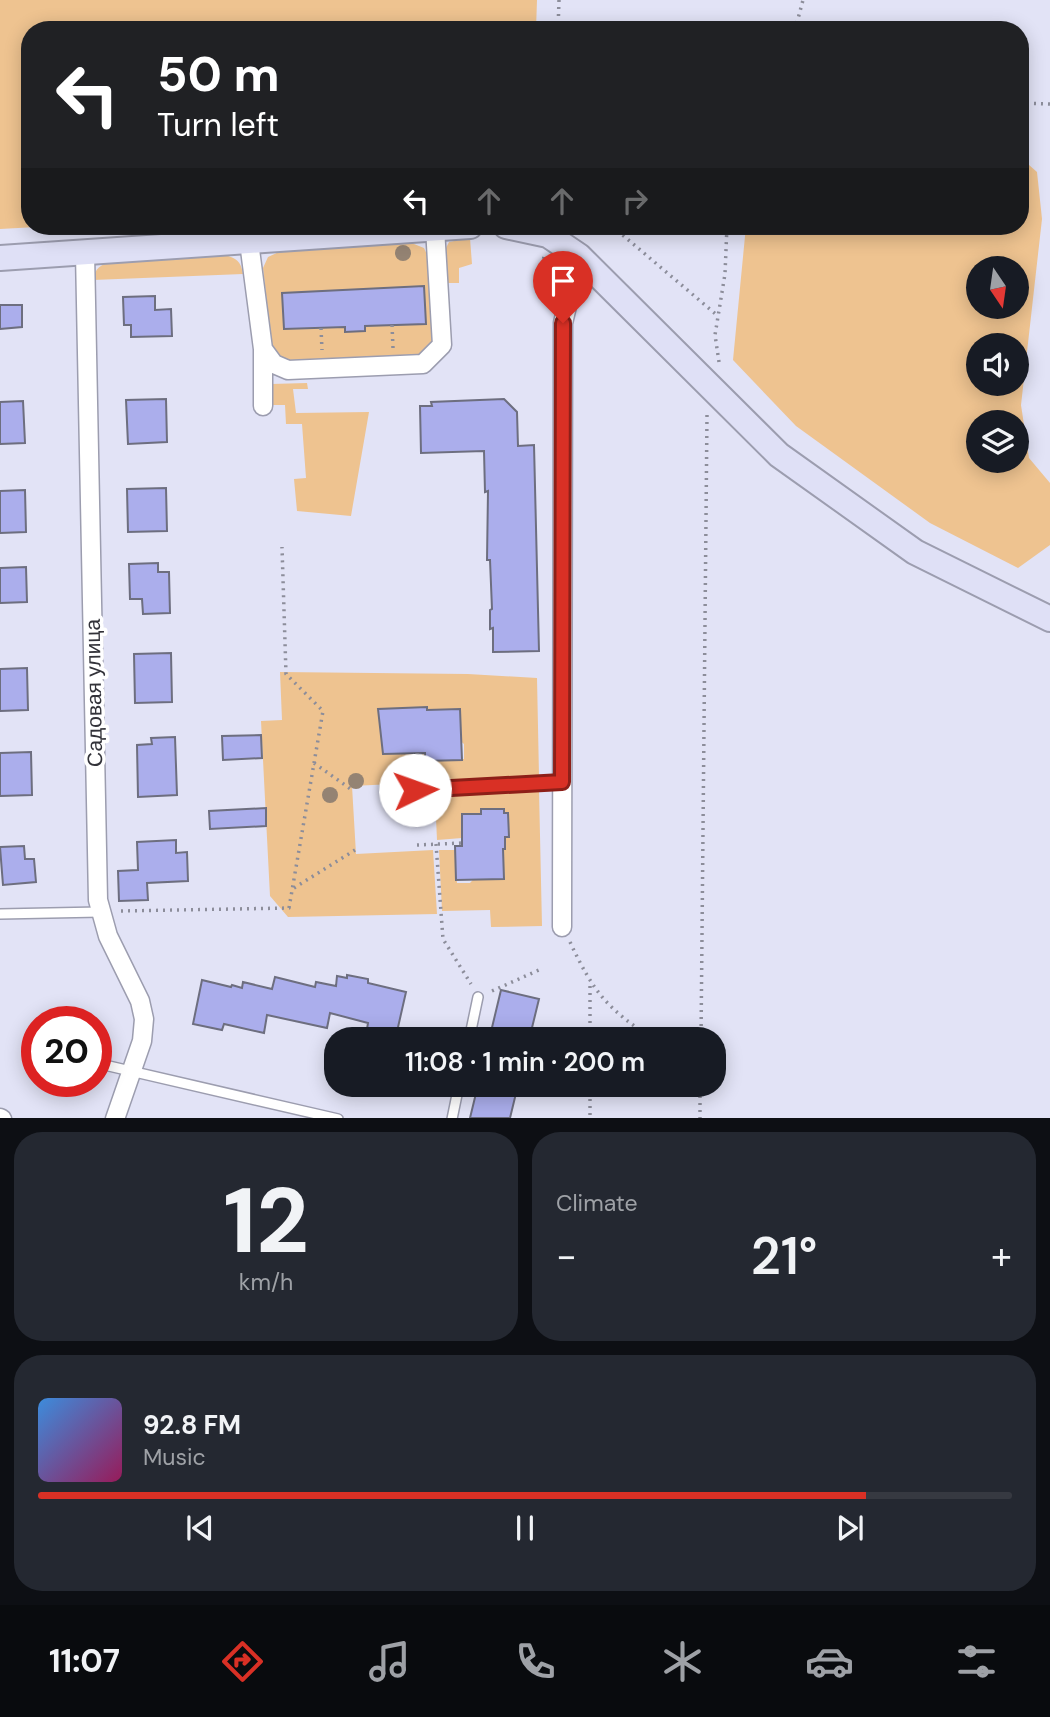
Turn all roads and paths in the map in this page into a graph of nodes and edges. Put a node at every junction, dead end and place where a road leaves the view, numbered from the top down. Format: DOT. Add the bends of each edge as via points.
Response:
graph roads {
  1 [pos="559,0"];
  2 [pos="803,0"];
  3 [pos="558,21"];
  4 [pos="797,21"];
  5 [pos="1029,103"];
  6 [pos="1050,104"];
  7 [pos="342,235"];
  8 [pos="435,235"];
  9 [pos="548,235"];
  10 [pos="623,235"];
  11 [pos="727,235"];
  12 [pos="250,242"];
  13 [pos="545,248"];
  14 [pos="85,253"];
  15 [pos="579,256"];
  16 [pos="0,258"];
  17 [pos="572,286"];
  18 [pos="718,316"];
  19 [pos="263,349"];
  20 [pos="713,372"];
  21 [pos="263,406"];
  22 [pos="282,547"];
  23 [pos="1050,619"];
  24 [pos="417,753"];
  25 [pos="314,763"];
  26 [pos="562,782"];
  27 [pos="417,789"];
  28 [pos="352,790"];
  29 [pos="462,843"];
  30 [pos="436,844"];
  31 [pos="417,845"];
  32 [pos="355,850"];
  33 [pos="294,888"];
  34 [pos="100,912"];
  35 [pos="0,914"];
  36 [pos="562,927"];
  37 [pos="539,970"];
  38 [pos="590,984"];
  39 [pos="478,997"];
  40 [pos="472,1027"];
  41 [pos="590,1027"];
  42 [pos="636,1027"];
  43 [pos="701,1027"];
  44 [pos="112,1067"];
  45 [pos="131,1072"];
  46 [pos="456,1097"];
  47 [pos="590,1097"];
  48 [pos="700,1097"];
  49 [pos="115,1118"];
  50 [pos="338,1118"];
  51 [pos="452,1118"];
  52 [pos="590,1118"];
  53 [pos="700,1118"];
  1 -- 3 [label="path"];
  2 -- 4 [label="path"];
  5 -- 6 [label="path"];
  7 -- 12 [label="main road"];
  8 -- 19 [label="street" via="442,345 423,364 288,370 274,364"];
  9 -- 15 [label="main road"];
  10 -- 18 [label="path"];
  11 -- 18 [label="path"];
  12 -- 14 [label="main road"];
  12 -- 19 [label="street"];
  13 -- 17 [label="path" via="542,265"];
  14 -- 16 [label="main road"];
  14 -- 34 [label="street, Садовая улица"];
  15 -- 17 [label="street"];
  15 -- 20 [label="main road"];
  17 -- 26 [label="street" via="563,323"];
  18 -- 20 [label="path"];
  19 -- 21 [label="street"];
  20 -- 23 [label="main road" via="779,455 915,552"];
  20 -- 43 [label="path"];
  22 -- 25 [label="path" via="286,674 323,711"];
  24 -- 27 [label="path"];
  25 -- 28 [label="path"];
  25 -- 33 [label="path"];
  26 -- 27 [label="lane"];
  26 -- 36 [label="street"];
  29 -- 30 [label="path"];
  30 -- 31 [label="path"];
  30 -- 39 [label="path" via="443,939"];
  32 -- 33 [label="path"];
  33 -- 34 [label="path" via="289,908"];
  34 -- 35 [label="lane"];
  34 -- 45 [label="street, Садовая улица" via="144,1019"];
  36 -- 38 [label="path"];
  37 -- 39 [label="path"];
  38 -- 41 [label="path"];
  38 -- 42 [label="path"];
  39 -- 40 [label="lane"];
  44 -- 45 [label="lane"];
  45 -- 49 [label="street, Садовая улица"];
  45 -- 50 [label="lane"];
  46 -- 51 [label="lane"];
  47 -- 52 [label="path"];
  48 -- 53 [label="path"];
}
